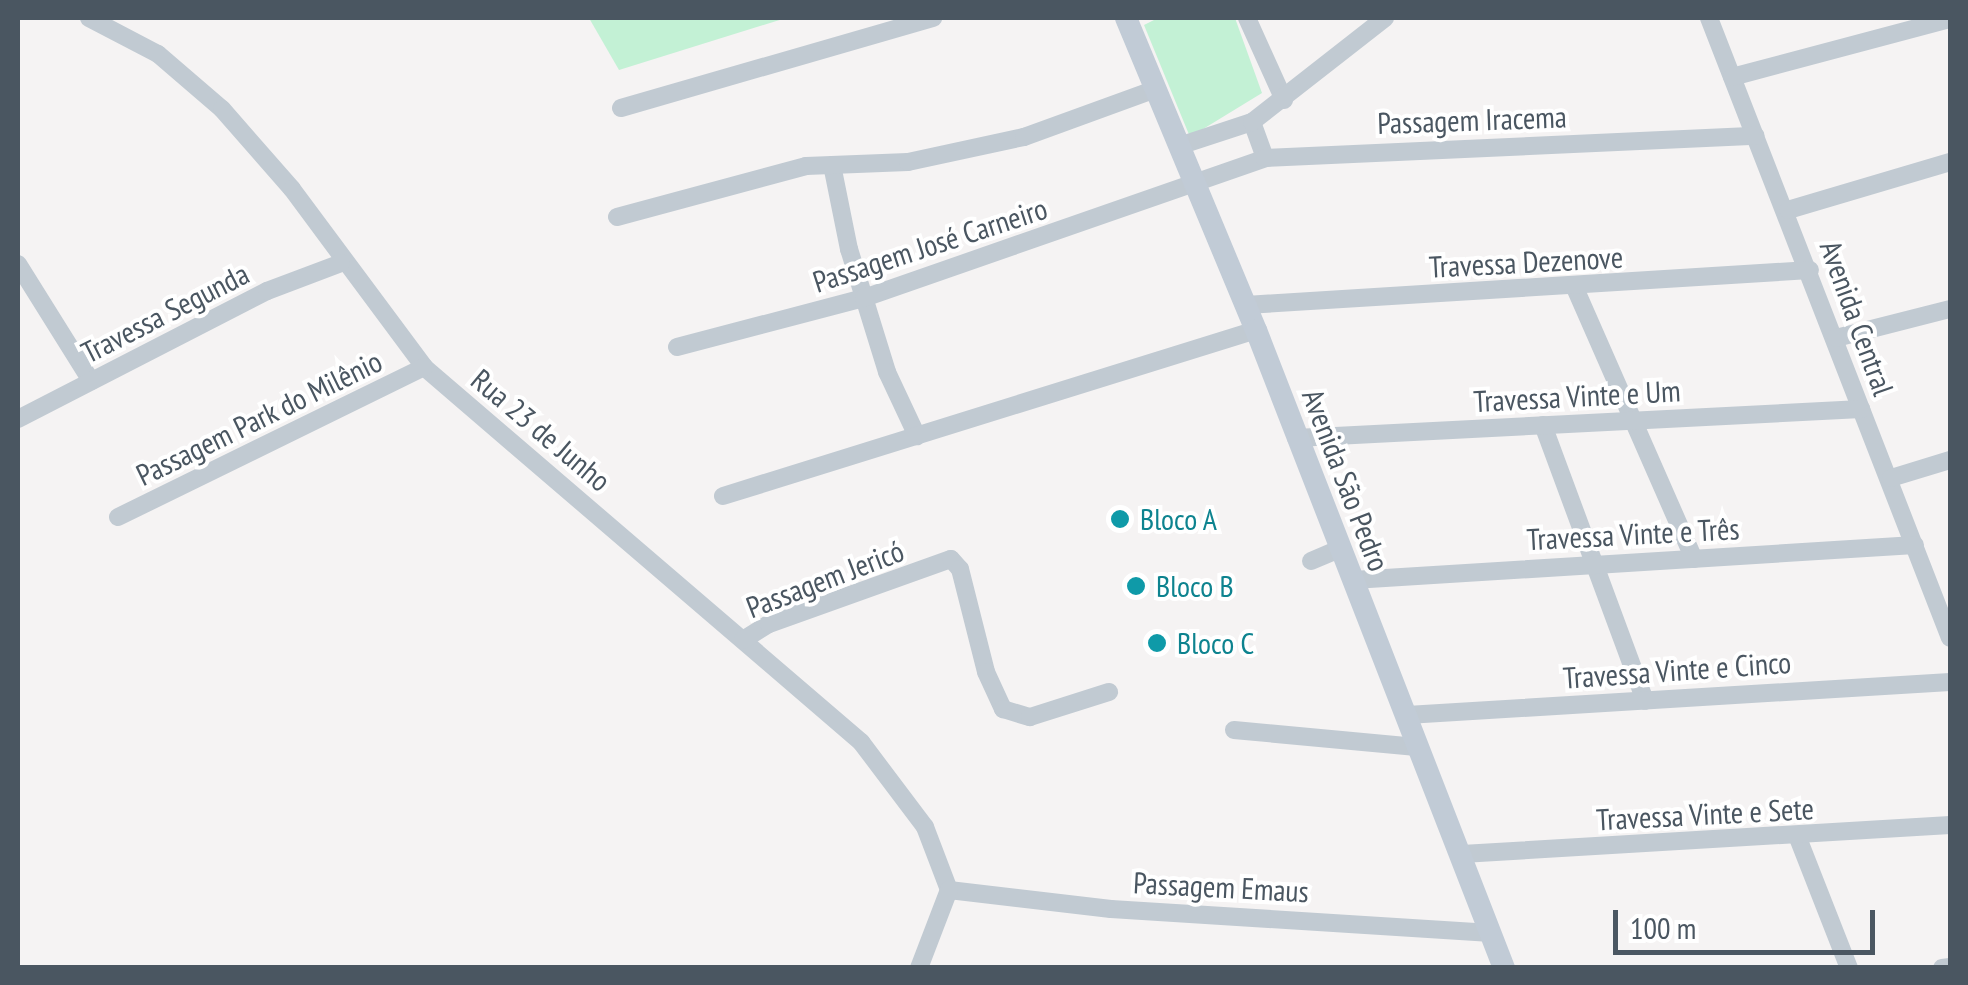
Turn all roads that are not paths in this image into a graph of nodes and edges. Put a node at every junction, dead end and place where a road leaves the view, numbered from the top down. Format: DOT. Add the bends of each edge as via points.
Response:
graph roads {
  1 [pos="90,18"];
  2 [pos="933,18"];
  3 [pos="1126,18"];
  4 [pos="1248,18"];
  5 [pos="1385,18"];
  6 [pos="1709,18"];
  7 [pos="1950,19"];
  8 [pos="1732,78"];
  9 [pos="1156,89"];
  10 [pos="1284,100"];
  11 [pos="622,108"];
  12 [pos="1252,122"];
  13 [pos="1756,136"];
  14 [pos="1182,145"];
  15 [pos="1265,158"];
  16 [pos="1950,162"];
  17 [pos="832,165"];
  18 [pos="1195,182"];
  19 [pos="1788,210"];
  20 [pos="617,217"];
  21 [pos="341,263"];
  22 [pos="20,270"];
  23 [pos="1810,270"];
  24 [pos="1575,288"];
  25 [pos="864,298"];
  26 [pos="1246,306"];
  27 [pos="1950,309"];
  28 [pos="1256,330"];
  29 [pos="1836,338"];
  30 [pos="677,347"];
  31 [pos="424,367"];
  32 [pos="91,381"];
  33 [pos="1861,409"];
  34 [pos="18,419"];
  35 [pos="1634,420"];
  36 [pos="1543,425"];
  37 [pos="917,436"];
  38 [pos="1296,438"];
  39 [pos="1950,460"];
  40 [pos="1891,478"];
  41 [pos="723,496"];
  42 [pos="118,517"];
  43 [pos="1915,546"];
  44 [pos="1341,548"];
  45 [pos="1694,559"];
  46 [pos="1310,560"];
  47 [pos="1595,564"];
  48 [pos="1353,580"];
  49 [pos="1944,603"];
  50 [pos="1950,638"];
  51 [pos="743,640"];
  52 [pos="1950,682"];
  53 [pos="1108,692"];
  54 [pos="1646,701"];
  55 [pos="1407,714"];
  56 [pos="1234,730"];
  57 [pos="1419,747"];
  58 [pos="1950,825"];
  59 [pos="1798,838"];
  60 [pos="1462,854"];
  61 [pos="950,890"];
  62 [pos="1491,932"];
  63 [pos="1950,967"];
  64 [pos="919,968"];
  65 [pos="1504,968"];
  66 [pos="1849,968"];
  67 [pos="1942,968"];
  1 -- 21 [label="street, Rua 23 de Junho" via="193,80 292,189"];
  2 -- 11 [label="street"];
  3 -- 9 [label="main road, Avenida São Pedro"];
  4 -- 10 [label="street"];
  5 -- 10 [label="street"];
  6 -- 8 [label="street, Avenida Central"];
  7 -- 8 [label="street"];
  8 -- 13 [label="street, Avenida Central"];
  9 -- 14 [label="main road, Avenida São Pedro"];
  9 -- 17 [label="street" via="1060,126 957,153 885,165"];
  10 -- 12 [label="street"];
  12 -- 14 [label="street"];
  12 -- 15 [label="street"];
  13 -- 15 [label="street, Passagem Iracema"];
  13 -- 19 [label="street, Avenida Central"];
  14 -- 18 [label="main road, Avenida São Pedro"];
  15 -- 18 [label="street, Passagem Iracema"];
  16 -- 19 [label="street"];
  17 -- 20 [label="street" via="784,170"];
  17 -- 25 [label="street"];
  18 -- 25 [label="street, Passagem José Carneiro"];
  18 -- 26 [label="main road, Avenida São Pedro"];
  19 -- 23 [label="street, Avenida Central"];
  21 -- 31 [label="street, Rua 23 de Junho"];
  21 -- 32 [label="street, Travessa Segunda" via="268,291"];
  22 -- 32 [label="street"];
  23 -- 24 [label="street, Travessa Dezenove"];
  23 -- 29 [label="street, Avenida Central"];
  24 -- 26 [label="street, Travessa Dezenove"];
  24 -- 35 [label="street"];
  25 -- 30 [label="street, Passagem José Carneiro"];
  25 -- 37 [label="street" via="887,372"];
  26 -- 28 [label="main road, Avenida São Pedro"];
  27 -- 29 [label="street"];
  28 -- 37 [label="street"];
  28 -- 38 [label="main road, Avenida São Pedro"];
  29 -- 33 [label="street, Avenida Central"];
  31 -- 42 [label="street, Passagem Park do Milênio"];
  31 -- 51 [label="street, Rua 23 de Junho"];
  32 -- 34 [label="street, Travessa Segunda"];
  33 -- 35 [label="street, Travessa Vinte e Um"];
  33 -- 40 [label="street, Avenida Central"];
  35 -- 36 [label="street, Travessa Vinte e Um"];
  35 -- 45 [label="street"];
  36 -- 38 [label="street, Travessa Vinte e Um"];
  36 -- 47 [label="street"];
  37 -- 41 [label="street"];
  38 -- 44 [label="main road, Avenida São Pedro"];
  39 -- 40 [label="street"];
  40 -- 43 [label="street, Avenida Central"];
  43 -- 45 [label="street, Travessa Vinte e Três"];
  43 -- 49 [label="street, Avenida Central"];
  44 -- 46 [label="street"];
  44 -- 48 [label="main road, Avenida São Pedro"];
  45 -- 47 [label="street, Travessa Vinte e Três"];
  47 -- 48 [label="street, Travessa Vinte e Três"];
  47 -- 54 [label="street"];
  48 -- 55 [label="main road, Avenida São Pedro"];
  49 -- 50 [label="street, Avenida Central"];
  51 -- 53 [label="street, Passagem Jericó" via="769,624 946,559 958,562 1002,708 1030,717"];
  51 -- 61 [label="street, Rua 23 de Junho" via="844,725 895,781 925,827"];
  52 -- 54 [label="street, Travessa Vinte e Cinco"];
  54 -- 55 [label="street, Travessa Vinte e Cinco"];
  55 -- 57 [label="main road, Avenida São Pedro"];
  56 -- 57 [label="street"];
  57 -- 60 [label="main road, Avenida São Pedro"];
  58 -- 59 [label="street, Travessa Vinte e Sete"];
  59 -- 60 [label="street, Travessa Vinte e Sete"];
  59 -- 66 [label="street"];
  60 -- 62 [label="main road, Avenida São Pedro"];
  61 -- 62 [label="street, Passagem Emaus" via="1110,909"];
  61 -- 64 [label="street"];
  62 -- 65 [label="main road, Avenida São Pedro"];
  63 -- 67 [label="street"];
}
